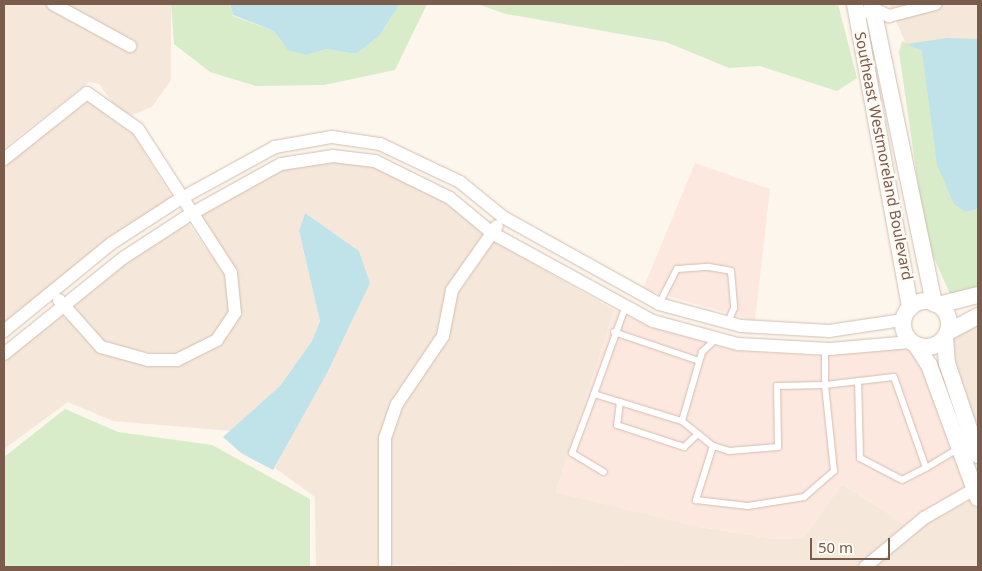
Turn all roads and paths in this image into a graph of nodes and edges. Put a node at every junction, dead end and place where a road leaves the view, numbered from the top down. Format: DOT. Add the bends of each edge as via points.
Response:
graph roads {
  1 [pos="54,4"];
  2 [pos="935,4"];
  3 [pos="875,6"];
  4 [pos="856,9"];
  5 [pos="130,46"];
  6 [pos="380,144"];
  7 [pos="4,159"];
  8 [pos="375,161"];
  9 [pos="180,199"];
  10 [pos="189,215"];
  11 [pos="503,217"];
  12 [pos="492,232"];
  13 [pos="634,292"];
  14 [pos="53,293"];
  15 [pos="978,295"];
  16 [pos="659,304"];
  17 [pos="936,304"];
  18 [pos="64,307"];
  19 [pos="625,308"];
  20 [pos="907,314"];
  21 [pos="978,316"];
  22 [pos="728,322"];
  23 [pos="4,330"];
  24 [pos="824,331"];
  25 [pos="614,332"];
  26 [pos="946,334"];
  27 [pos="717,338"];
  28 [pos="914,344"];
  29 [pos="825,349"];
  30 [pos="4,354"];
  31 [pos="699,361"];
  32 [pos="858,382"];
  33 [pos="825,385"];
  34 [pos="594,394"];
  35 [pos="620,402"];
  36 [pos="682,422"];
  37 [pos="698,434"];
  38 [pos="713,446"];
  39 [pos="958,449"];
  40 [pos="978,455"];
  41 [pos="926,468"];
  42 [pos="604,472"];
  43 [pos="977,492"];
  44 [pos="385,567"];
  45 [pos="865,567"];
  1 -- 5 [label="street"];
  2 -- 3 [label="street" via="889,16"];
  3 -- 4 [label="street"];
  3 -- 17 [label="street, Southeast Westmoreland Boulevard"];
  4 -- 20 [label="street, Southeast Westmoreland Boulevard"];
  6 -- 8 [label="street"];
  6 -- 9 [label="street" via="332,137 275,147"];
  6 -- 11 [label="street" via="460,182"];
  7 -- 9 [label="street" via="87,93 138,129"];
  8 -- 10 [label="street" via="333,156 281,164"];
  8 -- 12 [label="street" via="450,198"];
  9 -- 10 [label="street"];
  9 -- 14 [label="street" via="112,243"];
  10 -- 18 [label="street" via="123,258"];
  10 -- 18 [label="street" via="231,273 235,313 217,340 177,360 148,360 101,347"];
  11 -- 12 [label="street"];
  11 -- 13 [label="street"];
  12 -- 19 [label="street"];
  12 -- 44 [label="street" via="452,290 443,336 397,404 385,438"];
  13 -- 16 [label="street"];
  13 -- 19 [label="street"];
  14 -- 18 [label="street"];
  14 -- 23 [label="street"];
  15 -- 17 [label="street"];
  16 -- 22 [label="street"];
  16 -- 22 [label="lane" via="677,269 709,266 731,271 734,308"];
  17 -- 20 [label="street" via="918,303"];
  17 -- 26 [label="street" via="947,315"];
  18 -- 30 [label="street"];
  19 -- 25 [label="lane"];
  19 -- 27 [label="street" via="653,321"];
  20 -- 24 [label="street"];
  20 -- 28 [label="street"];
  21 -- 26 [label="street"];
  22 -- 24 [label="street"];
  22 -- 27 [label="street"];
  24 -- 29 [label="street"];
  25 -- 31 [label="lane"];
  25 -- 34 [label="lane"];
  26 -- 28 [label="street" via="932,346"];
  26 -- 40 [label="street" via="947,363"];
  27 -- 29 [label="street" via="738,344"];
  27 -- 31 [label="lane"];
  28 -- 29 [label="street"];
  28 -- 39 [label="street" via="929,365"];
  29 -- 33 [label="lane"];
  31 -- 36 [label="lane"];
  32 -- 33 [label="lane"];
  32 -- 41 [label="lane" via="894,377"];
  32 -- 41 [label="lane" via="860,458 902,480"];
  33 -- 38 [label="lane" via="777,386 778,447 729,451"];
  33 -- 38 [label="lane" via="834,471 804,497 748,506 696,500"];
  34 -- 35 [label="lane"];
  34 -- 42 [label="lane" via="572,454"];
  35 -- 36 [label="lane"];
  35 -- 37 [label="lane" via="614,416 617,425 684,447"];
  36 -- 37 [label="lane"];
  37 -- 38 [label="lane"];
  39 -- 41 [label="lane"];
  39 -- 43 [label="street"];
  43 -- 45 [label="street" via="924,518"];
}
